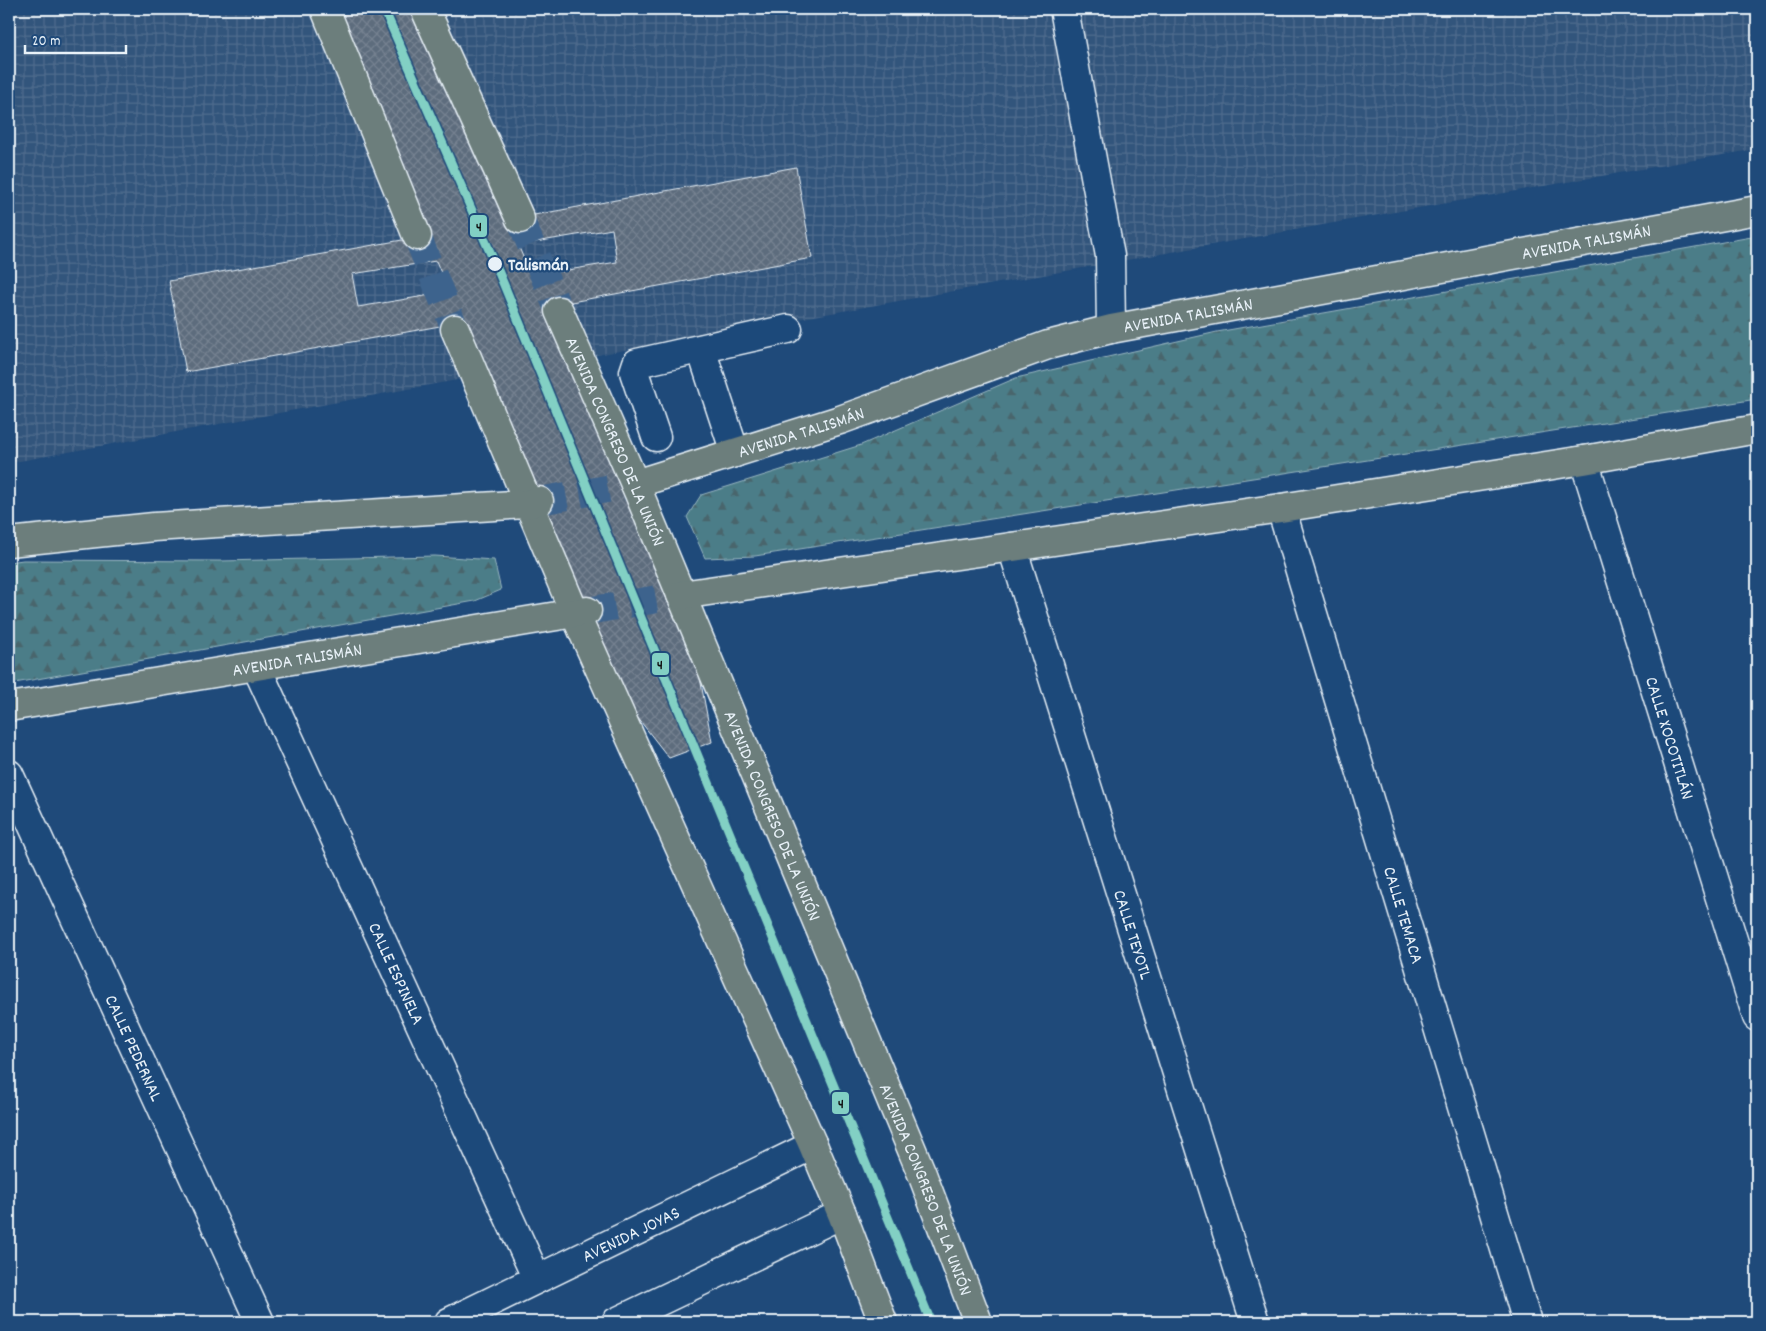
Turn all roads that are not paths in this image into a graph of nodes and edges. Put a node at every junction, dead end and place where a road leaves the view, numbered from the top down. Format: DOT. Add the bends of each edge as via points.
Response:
graph roads {
  1 [pos="325,9"];
  2 [pos="425,9"];
  3 [pos="1064,9"];
  4 [pos="1757,210"];
  5 [pos="520,219"];
  6 [pos="417,236"];
  7 [pos="559,311"];
  8 [pos="455,328"];
  9 [pos="1111,328"];
  10 [pos="788,330"];
  11 [pos="701,349"];
  12 [pos="1757,429"];
  13 [pos="656,437"];
  14 [pos="735,453"];
  15 [pos="1584,460"];
  16 [pos="635,484"];
  17 [pos="533,503"];
  18 [pos="1281,508"];
  19 [pos="9,542"];
  20 [pos="1012,547"];
  21 [pos="681,595"];
  22 [pos="581,613"];
  23 [pos="256,666"];
  24 [pos="9,707"];
  25 [pos="9,774"];
  26 [pos="1757,1017"];
  27 [pos="813,1145"];
  28 [pos="842,1214"];
  29 [pos="537,1279"];
  30 [pos="260,1322"];
  31 [pos="449,1322"];
  32 [pos="616,1322"];
  33 [pos="883,1322"];
  34 [pos="978,1322"];
  35 [pos="1255,1322"];
  36 [pos="1527,1322"];
  1 -- 6 [label="main road"];
  2 -- 5 [label="main road"];
  3 -- 9 [label="street" via="1110,256"];
  4 -- 9 [label="main road, AVENIDA TALISMÁN"];
  7 -- 16 [label="main road, AVENIDA CONGRESO DE LA UNIÓN"];
  8 -- 17 [label="main road"];
  9 -- 14 [label="main road, AVENIDA TALISMÁN" via="1048,345 840,420"];
  10 -- 11 [label="street"];
  11 -- 13 [label="street" via="637,363 634,372"];
  11 -- 14 [label="street"];
  12 -- 15 [label="main road"];
  14 -- 16 [label="main road, AVENIDA TALISMÁN"];
  15 -- 18 [label="main road"];
  15 -- 26 [label="street, CALLE XOCOTITLÁN"];
  16 -- 21 [label="main road, AVENIDA CONGRESO DE LA UNIÓN"];
  17 -- 19 [label="main road" via="154,527"];
  17 -- 22 [label="main road"];
  18 -- 20 [label="main road"];
  18 -- 36 [label="street, CALLE TEMACA"];
  20 -- 21 [label="main road"];
  20 -- 35 [label="street, CALLE TEYOTL"];
  21 -- 34 [label="main road, AVENIDA CONGRESO DE LA UNIÓN" via="922,1174"];
  22 -- 23 [label="main road, AVENIDA TALISMÁN"];
  22 -- 27 [label="main road"];
  23 -- 24 [label="main road, AVENIDA TALISMÁN"];
  23 -- 29 [label="street, CALLE ESPINELA"];
  25 -- 30 [label="street, CALLE PEDERNAL"];
  27 -- 28 [label="main road"];
  27 -- 29 [label="street, AVENIDA JOYAS"];
  28 -- 32 [label="street"];
  28 -- 33 [label="main road"];
  29 -- 31 [label="street, AVENIDA JOYAS"];
}
